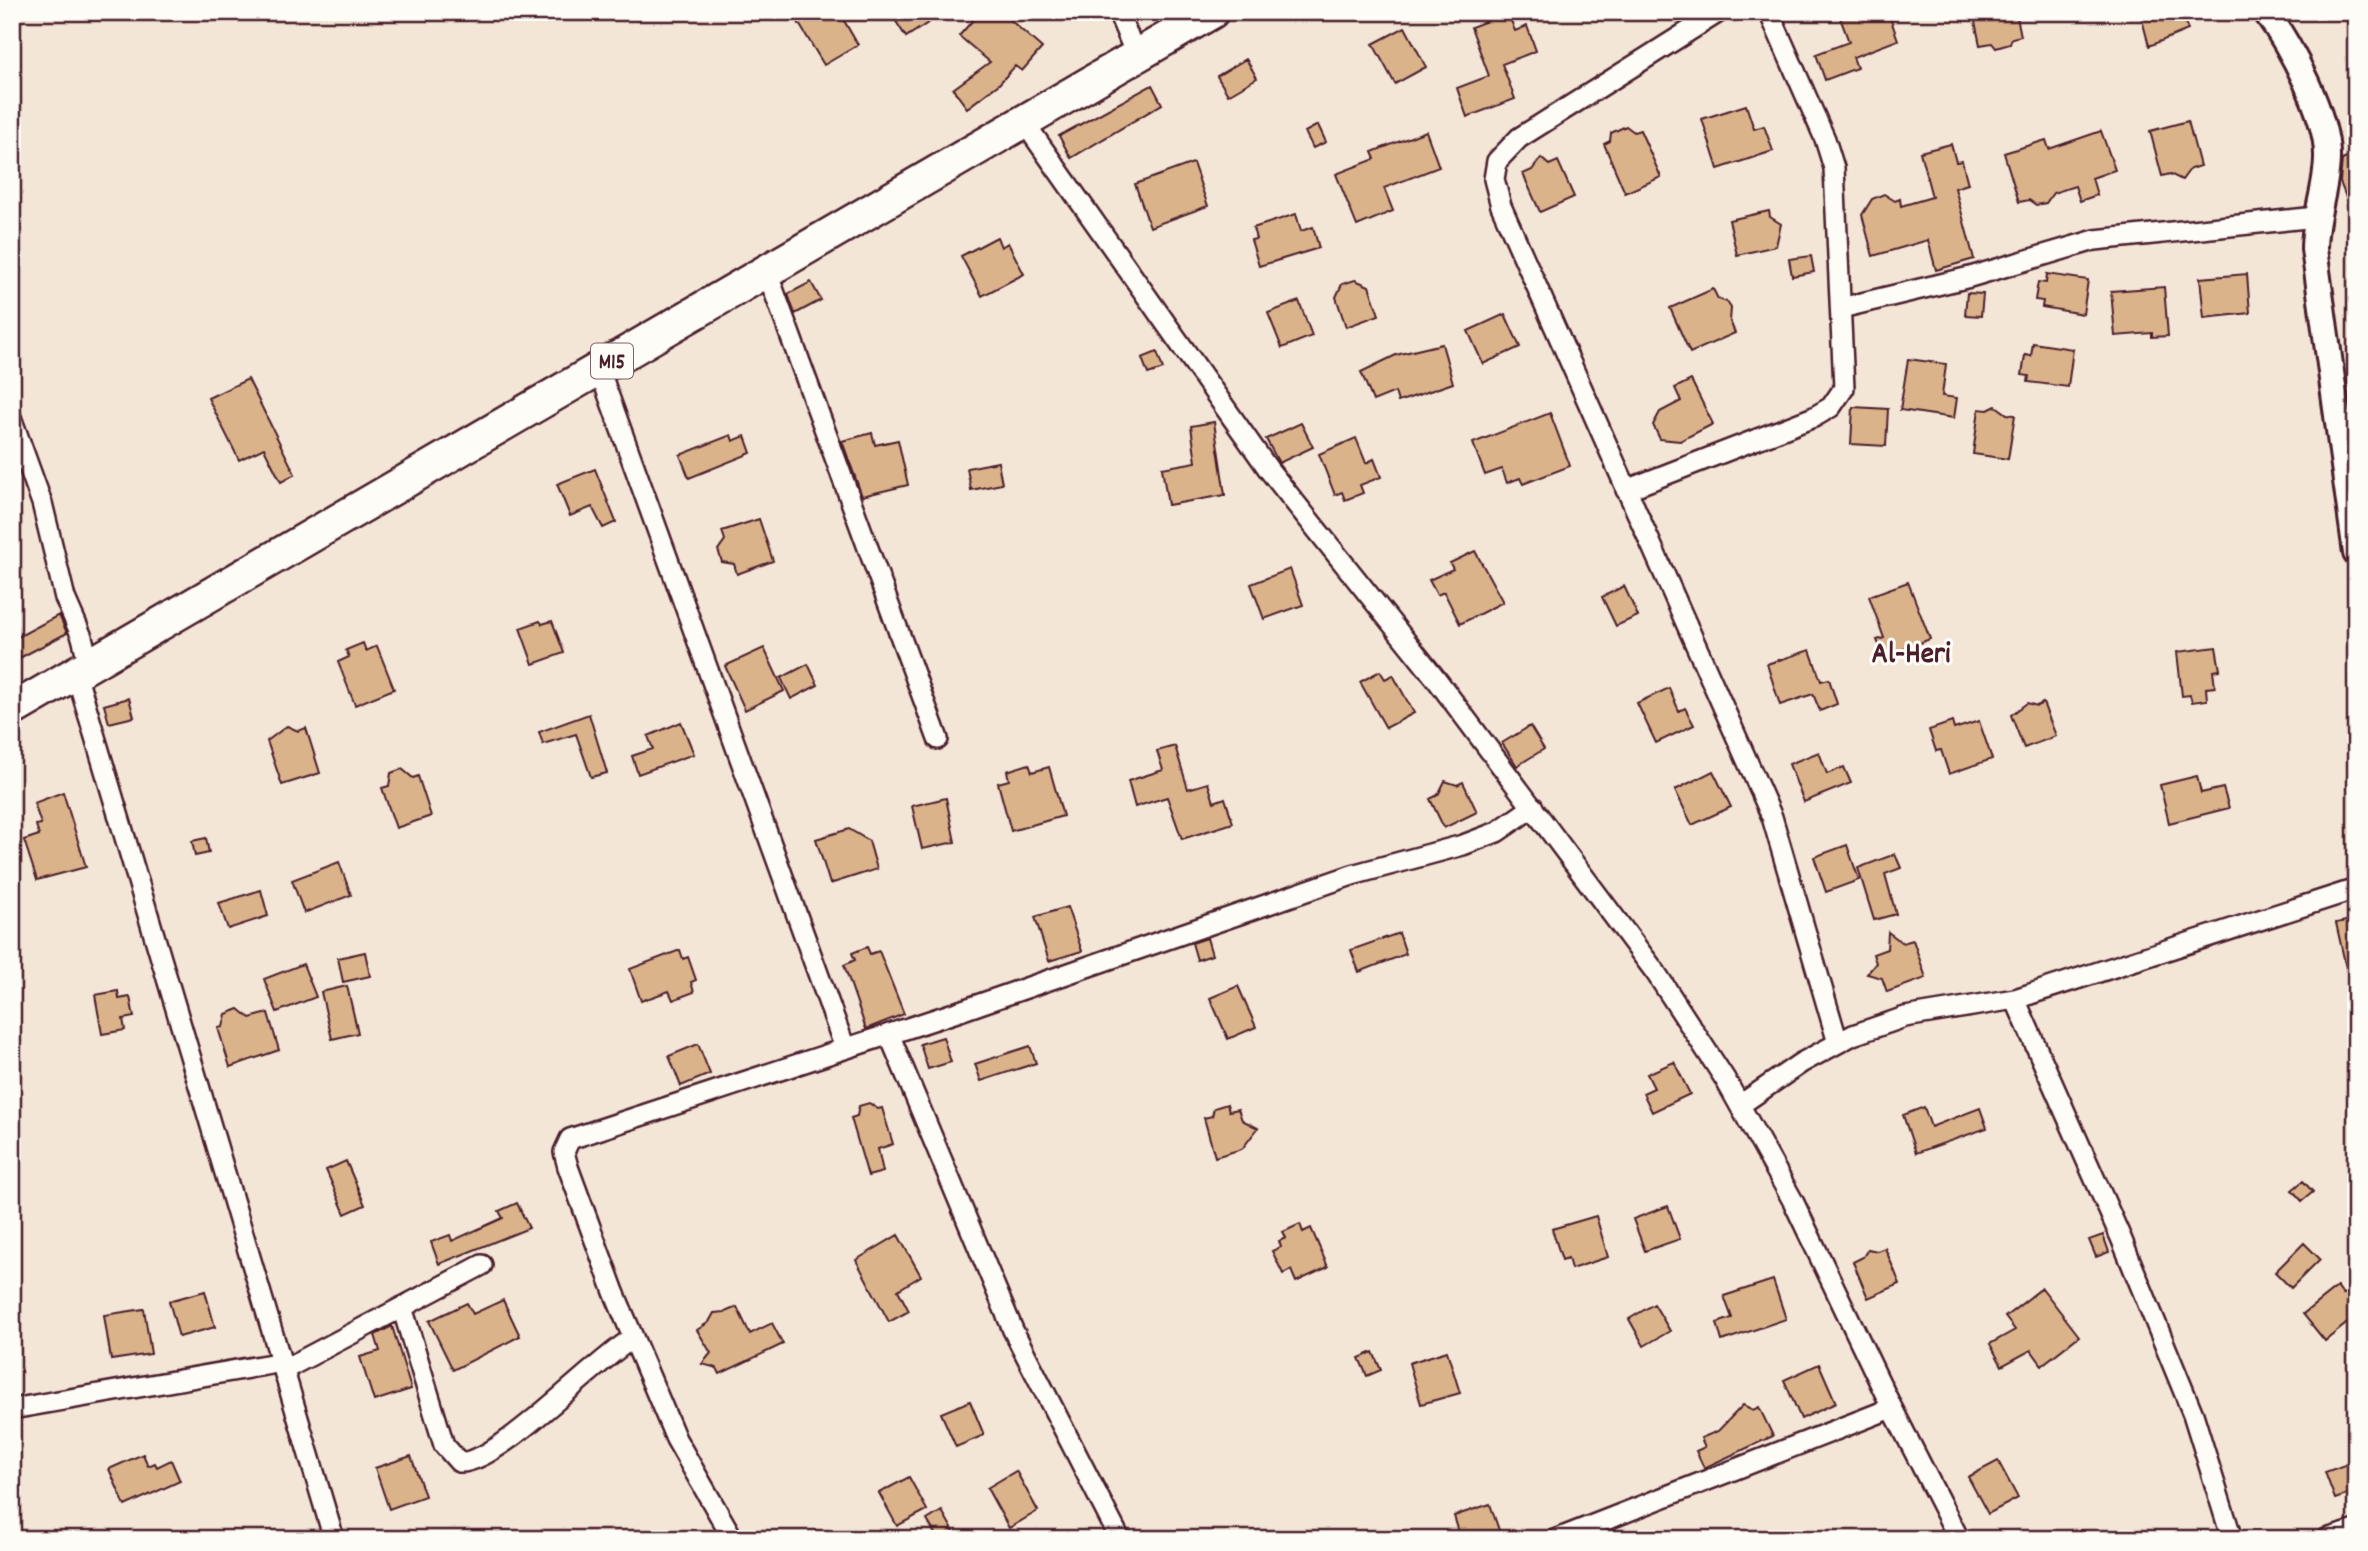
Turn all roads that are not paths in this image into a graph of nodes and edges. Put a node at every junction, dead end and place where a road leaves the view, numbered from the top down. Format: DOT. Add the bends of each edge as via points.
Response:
graph roads {
  1 [pos="1118,12"];
  2 [pos="1212,12"];
  3 [pos="1719,12"];
  4 [pos="1769,12"];
  5 [pos="2266,12"];
  6 [pos="1137,57"];
  7 [pos="1024,122"];
  8 [pos="2316,217"];
  9 [pos="767,271"];
  10 [pos="1841,308"];
  11 [pos="599,369"];
  12 [pos="12,420"];
  13 [pos="1626,490"];
  14 [pos="2356,553"];
  15 [pos="83,669"];
  16 [pos="12,710"];
  17 [pos="938,739"];
  18 [pos="1533,807"];
  19 [pos="2356,889"];
  20 [pos="2015,999"];
  21 [pos="889,1034"];
  22 [pos="1838,1043"];
  23 [pos="845,1048"];
  24 [pos="1740,1105"];
  25 [pos="482,1265"];
  26 [pos="402,1307"];
  27 [pos="633,1338"];
  28 [pos="284,1366"];
  29 [pos="1892,1408"];
  30 [pos="12,1409"];
  31 [pos="2356,1531"];
  32 [pos="334,1539"];
  33 [pos="733,1539"];
  34 [pos="1120,1539"];
  35 [pos="1557,1539"];
  36 [pos="1959,1539"];
  37 [pos="2232,1539"];
  38 [pos="2326,1539"];
  1 -- 6 [label="street"];
  2 -- 6 [label="highway, M15"];
  3 -- 13 [label="street" via="1519,138 1497,161 1494,179 1501,206"];
  4 -- 10 [label="street" via="1834,168"];
  5 -- 8 [label="street" via="2304,80 2321,122 2328,154"];
  6 -- 7 [label="highway, M15"];
  7 -- 9 [label="highway, M15"];
  7 -- 18 [label="street" via="1269,470"];
  8 -- 10 [label="street" via="2095,240"];
  8 -- 14 [label="street" via="2314,248"];
  9 -- 11 [label="highway, M15"];
  9 -- 17 [label="street"];
  10 -- 13 [label="street" via="1844,388 1831,407"];
  11 -- 15 [label="highway, M15"];
  11 -- 23 [label="street"];
  12 -- 15 [label="street" via="42,503 65,598 82,637"];
  13 -- 22 [label="street" via="1772,817"];
  15 -- 16 [label="highway, M15"];
  15 -- 28 [label="street" via="164,976"];
  18 -- 21 [label="street" via="1497,832 1463,845 1352,875"];
  18 -- 24 [label="street" via="1656,973"];
  19 -- 20 [label="street"];
  20 -- 22 [label="street" via="1905,1017"];
  20 -- 37 [label="street" via="2193,1414"];
  21 -- 23 [label="street"];
  21 -- 34 [label="street" via="1013,1330"];
  22 -- 24 [label="street"];
  23 -- 27 [label="street" via="585,1133 565,1144 568,1167"];
  24 -- 29 [label="street" via="1793,1201"];
  25 -- 26 [label="street"];
  26 -- 27 [label="street" via="444,1445 459,1462 480,1459 499,1448"];
  26 -- 28 [label="street"];
  27 -- 33 [label="street" via="676,1439"];
  28 -- 30 [label="street"];
  28 -- 32 [label="street"];
  29 -- 35 [label="street"];
  29 -- 36 [label="street"];
  31 -- 38 [label="street"];
}
